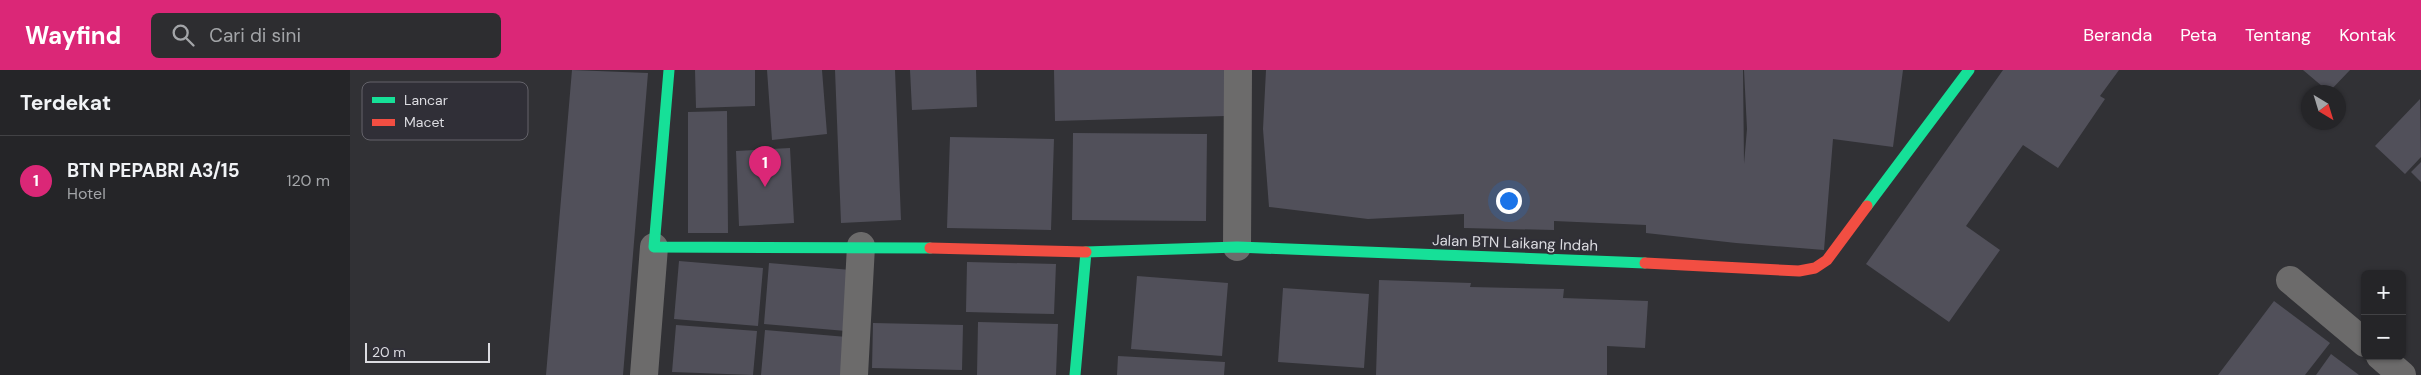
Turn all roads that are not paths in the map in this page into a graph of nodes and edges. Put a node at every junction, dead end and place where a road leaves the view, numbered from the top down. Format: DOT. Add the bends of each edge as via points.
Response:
graph roads {
  1 [pos="669,70"];
  2 [pos="1238,70"];
  3 [pos="1968,70"];
  4 [pos="861,246"];
  5 [pos="654,247"];
  6 [pos="1237,247"];
  7 [pos="1086,252"];
  8 [pos="2290,280"];
  9 [pos="2361,340"];
  10 [pos="2385,360"];
  11 [pos="644,375"];
  12 [pos="854,375"];
  13 [pos="1075,375"];
  14 [pos="2402,375"];
  1 -- 5 [label="street"];
  2 -- 6 [label="street"];
  3 -- 6 [label="street, Jalan BTN Laikang Indah" via="1827,260 1815,268 1799,271"];
  4 -- 5 [label="street, Jalan BTN Laikang Indah"];
  4 -- 7 [label="street, Jalan BTN Laikang Indah"];
  4 -- 12 [label="street"];
  5 -- 11 [label="street"];
  6 -- 7 [label="street, Jalan BTN Laikang Indah"];
  7 -- 13 [label="street"];
  8 -- 9 [label="street"];
  10 -- 14 [label="street"];
}
